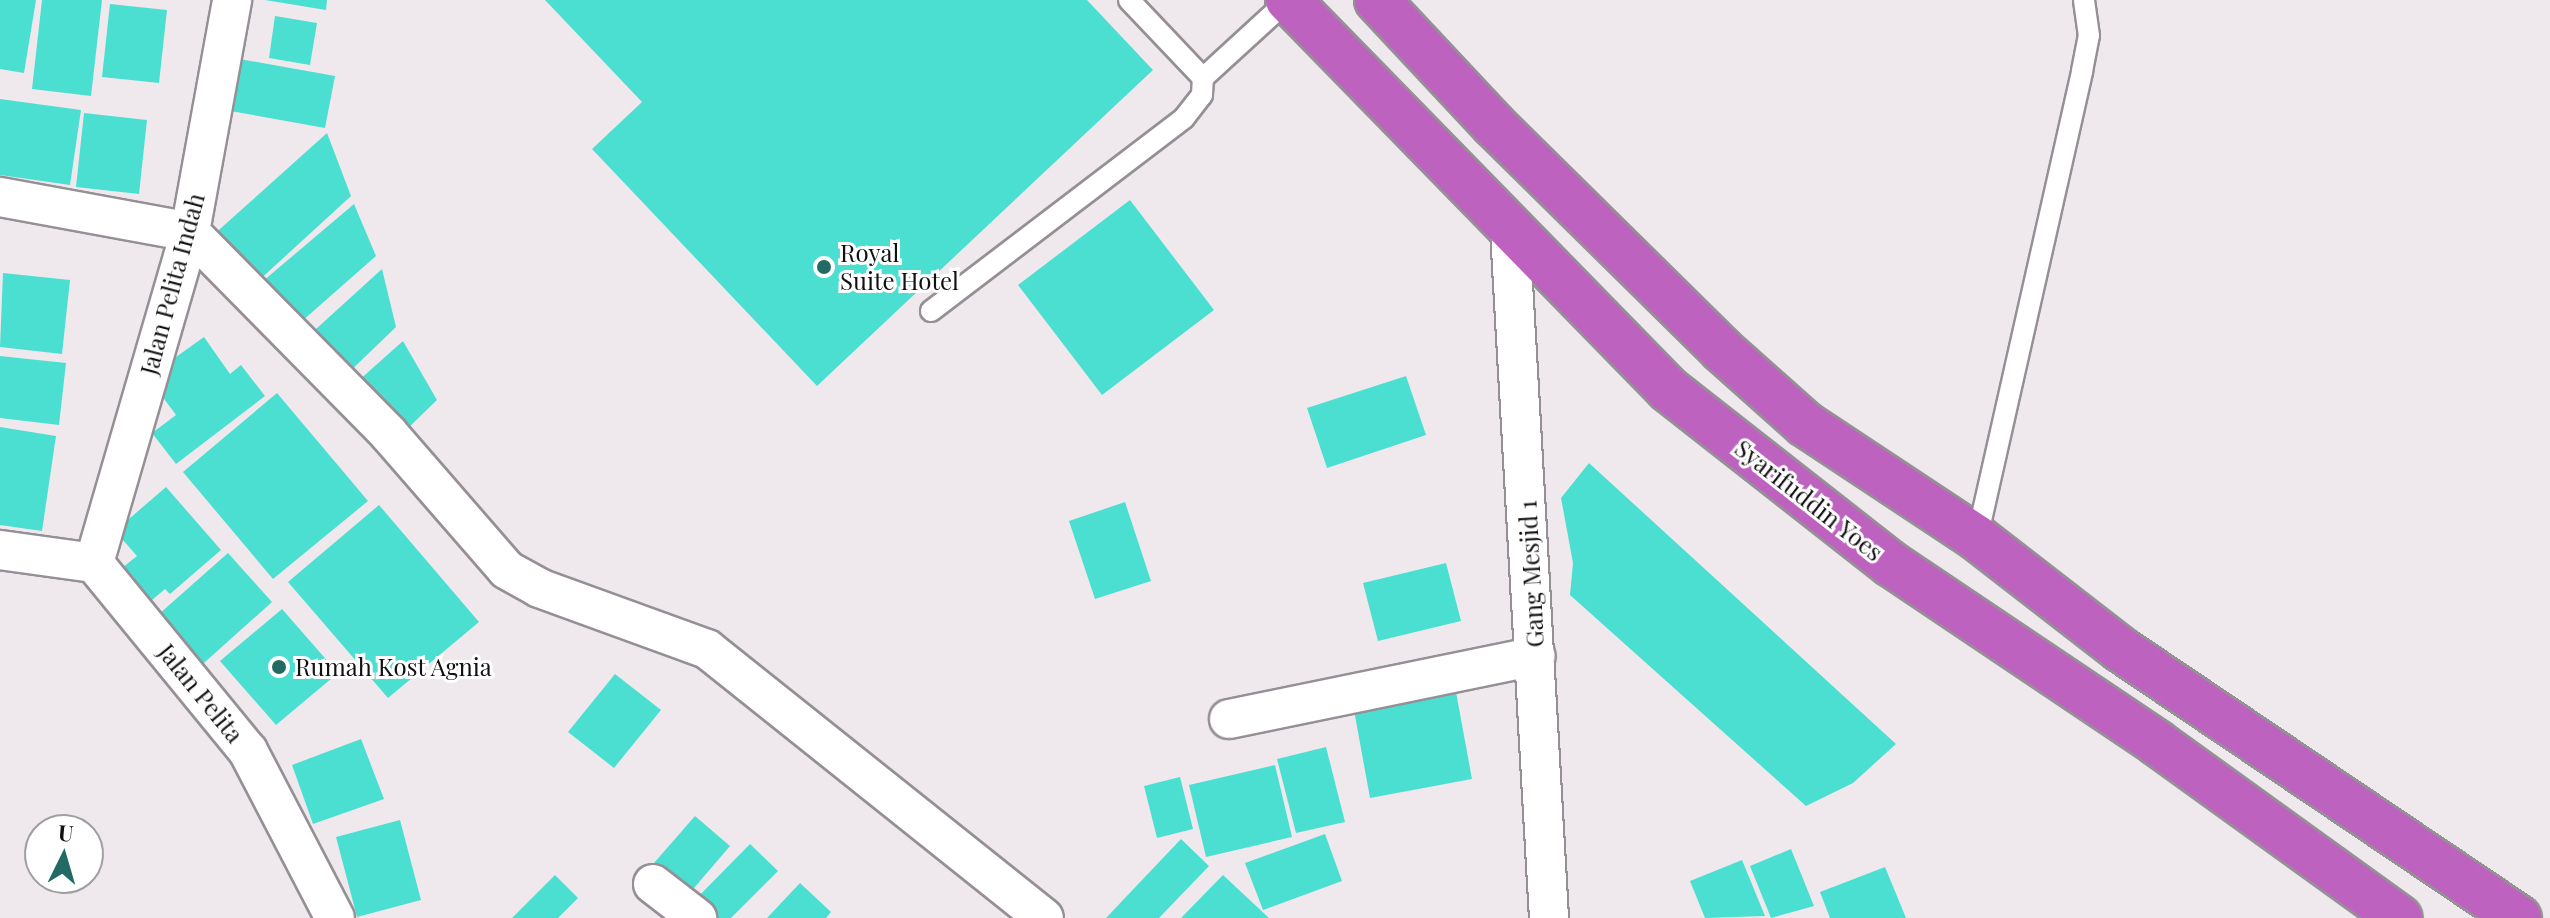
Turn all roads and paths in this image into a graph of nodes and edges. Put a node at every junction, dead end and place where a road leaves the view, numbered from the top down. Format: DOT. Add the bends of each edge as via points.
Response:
graph roads {
  1 [pos="232,0"];
  2 [pos="1129,0"];
  3 [pos="1288,0"];
  4 [pos="1377,0"];
  5 [pos="2084,0"];
  6 [pos="1203,78"];
  7 [pos="0,197"];
  8 [pos="1510,231"];
  9 [pos="190,232"];
  10 [pos="931,311"];
  11 [pos="1977,538"];
  12 [pos="0,550"];
  13 [pos="94,563"];
  14 [pos="1536,656"];
  15 [pos="1229,719"];
  16 [pos="653,884"];
  17 [pos="2390,916"];
  18 [pos="335,918"];
  19 [pos="697,918"];
  20 [pos="1044,918"];
  21 [pos="1549,918"];
  22 [pos="2519,918"];
  1 -- 9 [label="street, Jalan Pelita Indah"];
  2 -- 6 [label="lane"];
  3 -- 6 [label="lane"];
  3 -- 8 [label="highway, Syarifuddin Yoes"];
  4 -- 11 [label="highway" via="1494,125 1722,350 1805,424"];
  5 -- 11 [label="lane" via="2089,36"];
  6 -- 10 [label="lane" via="1202,95 1184,118"];
  7 -- 9 [label="street"];
  8 -- 14 [label="street, Gang Mesjid 1"];
  8 -- 17 [label="highway, Syarifuddin Yoes" via="1669,390 1891,564 2157,743"];
  9 -- 13 [label="street, Jalan Pelita Indah"];
  9 -- 20 [label="street" via="388,433 507,570 539,588 707,649"];
  11 -- 22 [label="highway" via="2120,649"];
  12 -- 13 [label="street"];
  13 -- 18 [label="street, Jalan Pelita" via="248,751"];
  14 -- 15 [label="street"];
  14 -- 21 [label="street, Gang Mesjid 1"];
  16 -- 19 [label="street"];
}
